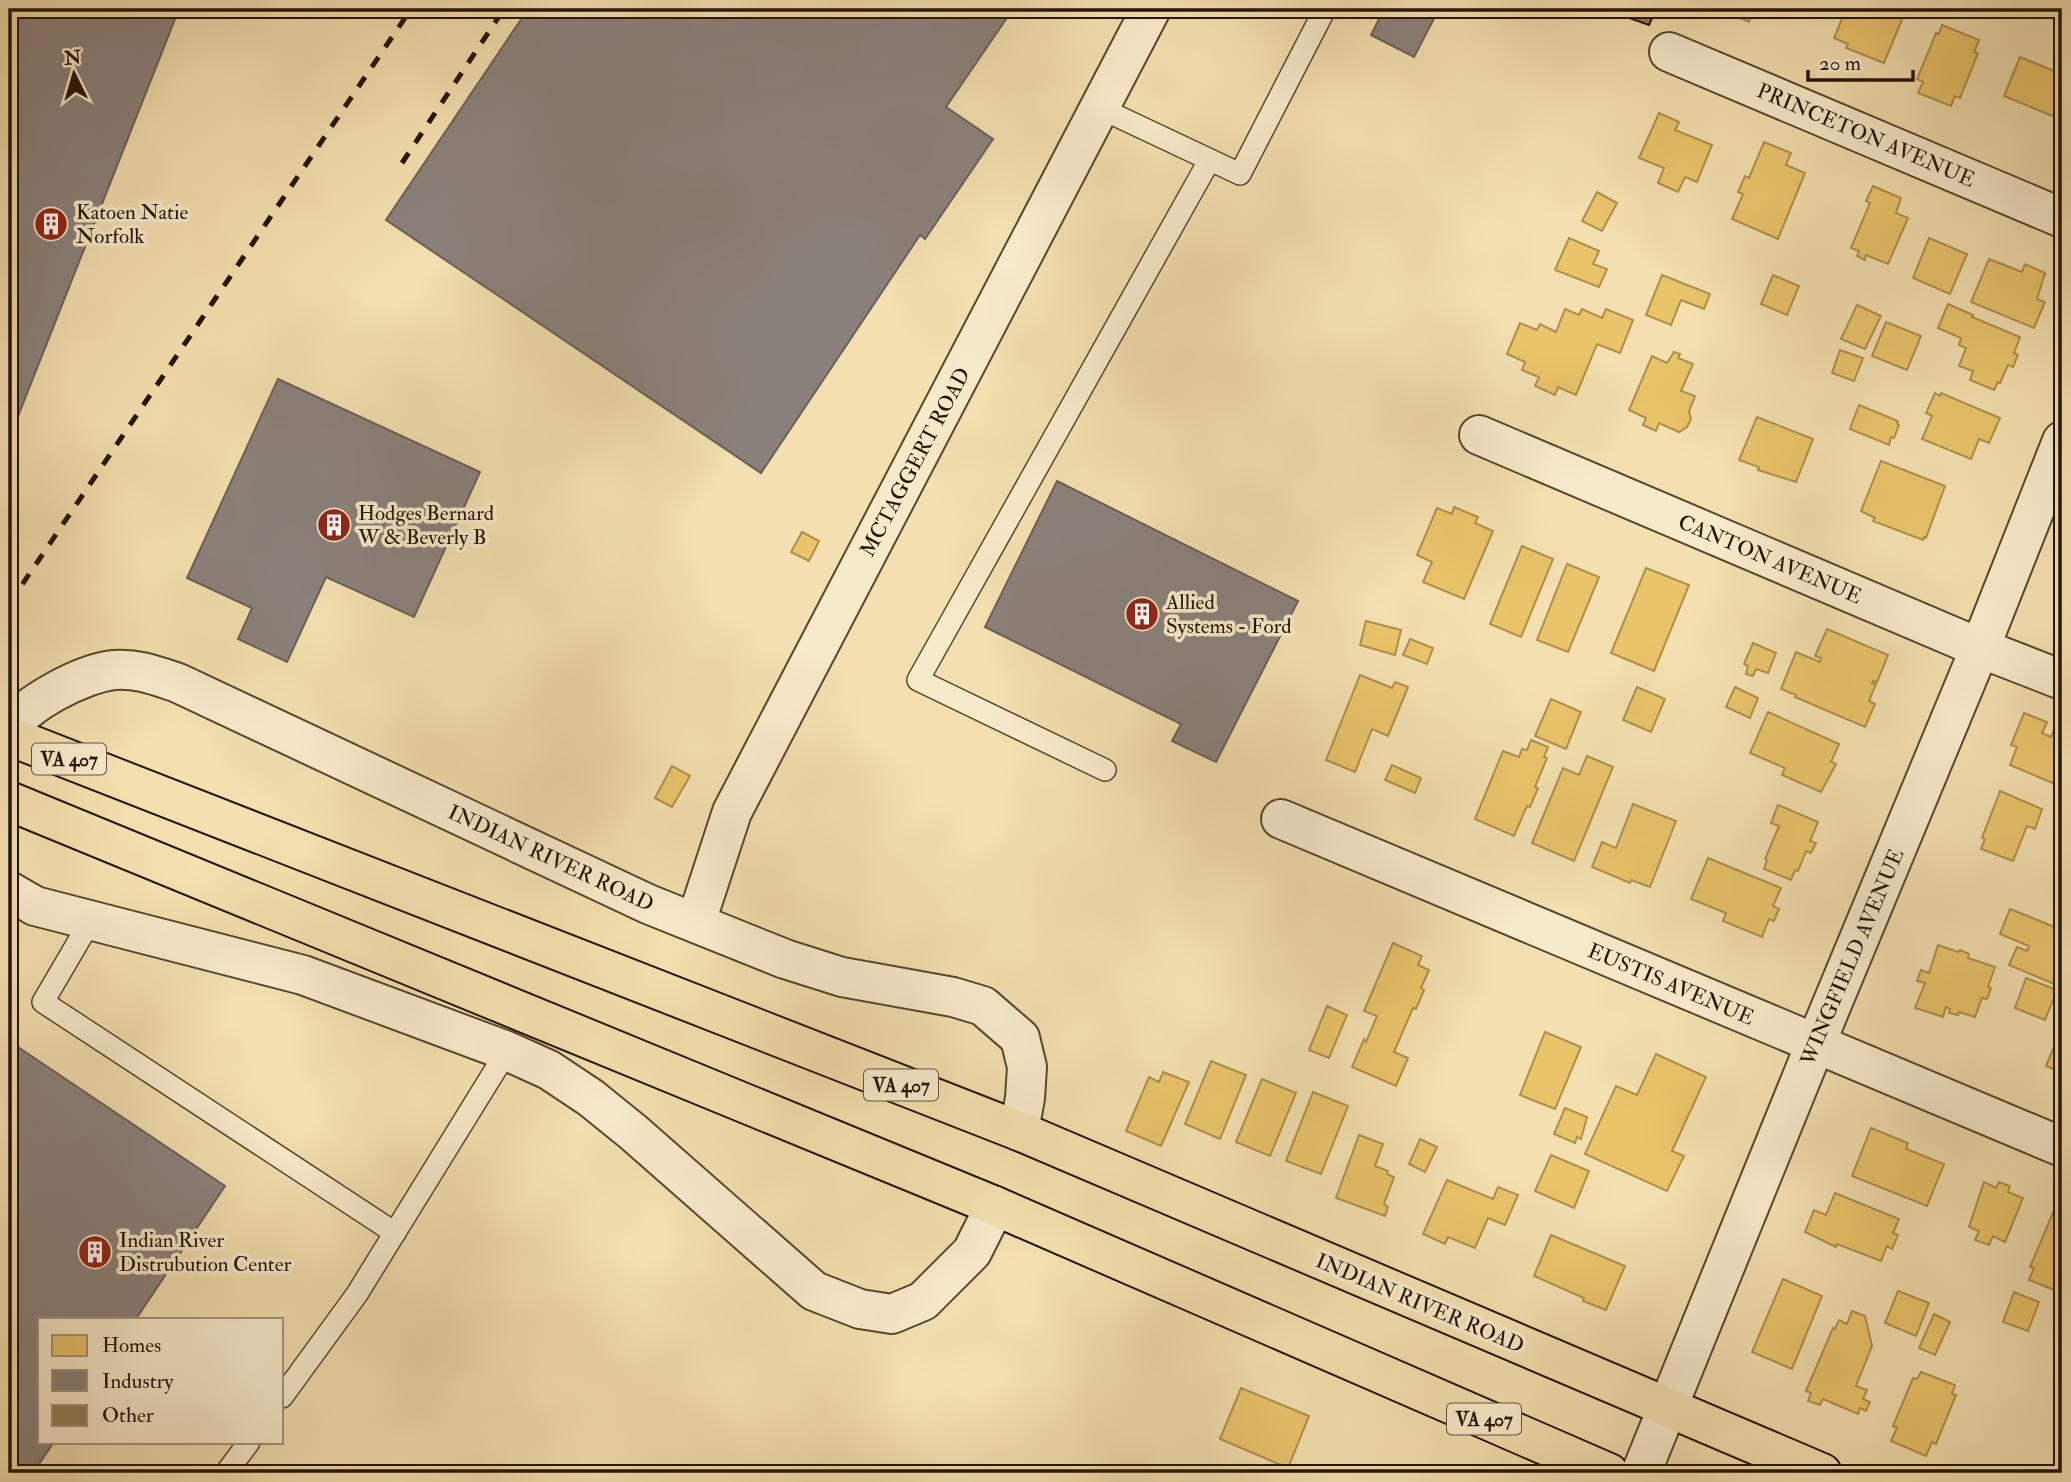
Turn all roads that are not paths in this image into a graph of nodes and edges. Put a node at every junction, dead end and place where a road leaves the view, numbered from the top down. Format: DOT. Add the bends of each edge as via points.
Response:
graph roads {
  1 [pos="1151,9"];
  2 [pos="1325,9"];
  3 [pos="1669,52"];
  4 [pos="1100,108"];
  5 [pos="1209,161"];
  6 [pos="2062,218"];
  7 [pos="1479,435"];
  8 [pos="2062,441"];
  9 [pos="1980,648"];
  10 [pos="2062,680"];
  11 [pos="9,730"];
  12 [pos="9,736"];
  13 [pos="1105,770"];
  14 [pos="9,801"];
  15 [pos="1281,819"];
  16 [pos="9,891"];
  17 [pos="91,920"];
  18 [pos="696,922"];
  19 [pos="1815,1045"];
  20 [pos="507,1051"];
  21 [pos="1018,1131"];
  22 [pos="2062,1147"];
  23 [pos="995,1206"];
  24 [pos="395,1233"];
  25 [pos="284,1394"];
  26 [pos="1666,1408"];
  27 [pos="248,1444"];
  28 [pos="226,1473"];
  29 [pos="1609,1473"];
  30 [pos="1641,1473"];
  31 [pos="1822,1473"];
  1 -- 4 [label="street, MCTAGGERT ROAD"];
  2 -- 5 [label="lane" via="1240,174"];
  3 -- 6 [label="street, PRINCETON AVENUE"];
  4 -- 5 [label="lane"];
  4 -- 18 [label="street, MCTAGGERT ROAD" via="732,812"];
  5 -- 13 [label="lane" via="918,680"];
  7 -- 9 [label="street, CANTON AVENUE"];
  8 -- 9 [label="street, WINGFIELD AVENUE"];
  9 -- 10 [label="street, CANTON AVENUE"];
  9 -- 19 [label="street, WINGFIELD AVENUE"];
  11 -- 18 [label="street, INDIAN RIVER ROAD" via="15,719 62,687 113,670 142,671 178,683 648,904"];
  12 -- 21 [label="main road, INDIAN RIVER ROAD / VA 407"];
  14 -- 23 [label="main road, VA 407"];
  15 -- 19 [label="street, EUSTIS AVENUE"];
  16 -- 17 [label="street" via="35,905"];
  17 -- 20 [label="street" via="303,975"];
  17 -- 24 [label="lane" via="43,1002"];
  18 -- 21 [label="street, INDIAN RIVER ROAD" via="842,977 983,1006 1020,1038 1027,1067"];
  19 -- 22 [label="street, EUSTIS AVENUE"];
  19 -- 26 [label="street, WINGFIELD AVENUE"];
  20 -- 23 [label="street" via="549,1070 591,1098 814,1291 860,1309 892,1314 923,1301 972,1252"];
  20 -- 24 [label="lane"];
  21 -- 26 [label="main road, INDIAN RIVER ROAD / VA 407"];
  23 -- 29 [label="main road, VA 407"];
  24 -- 25 [label="lane"];
  26 -- 30 [label="street, WINGFIELD AVENUE"];
  26 -- 31 [label="main road, INDIAN RIVER ROAD / VA 407"];
  27 -- 28 [label="lane"];
}
